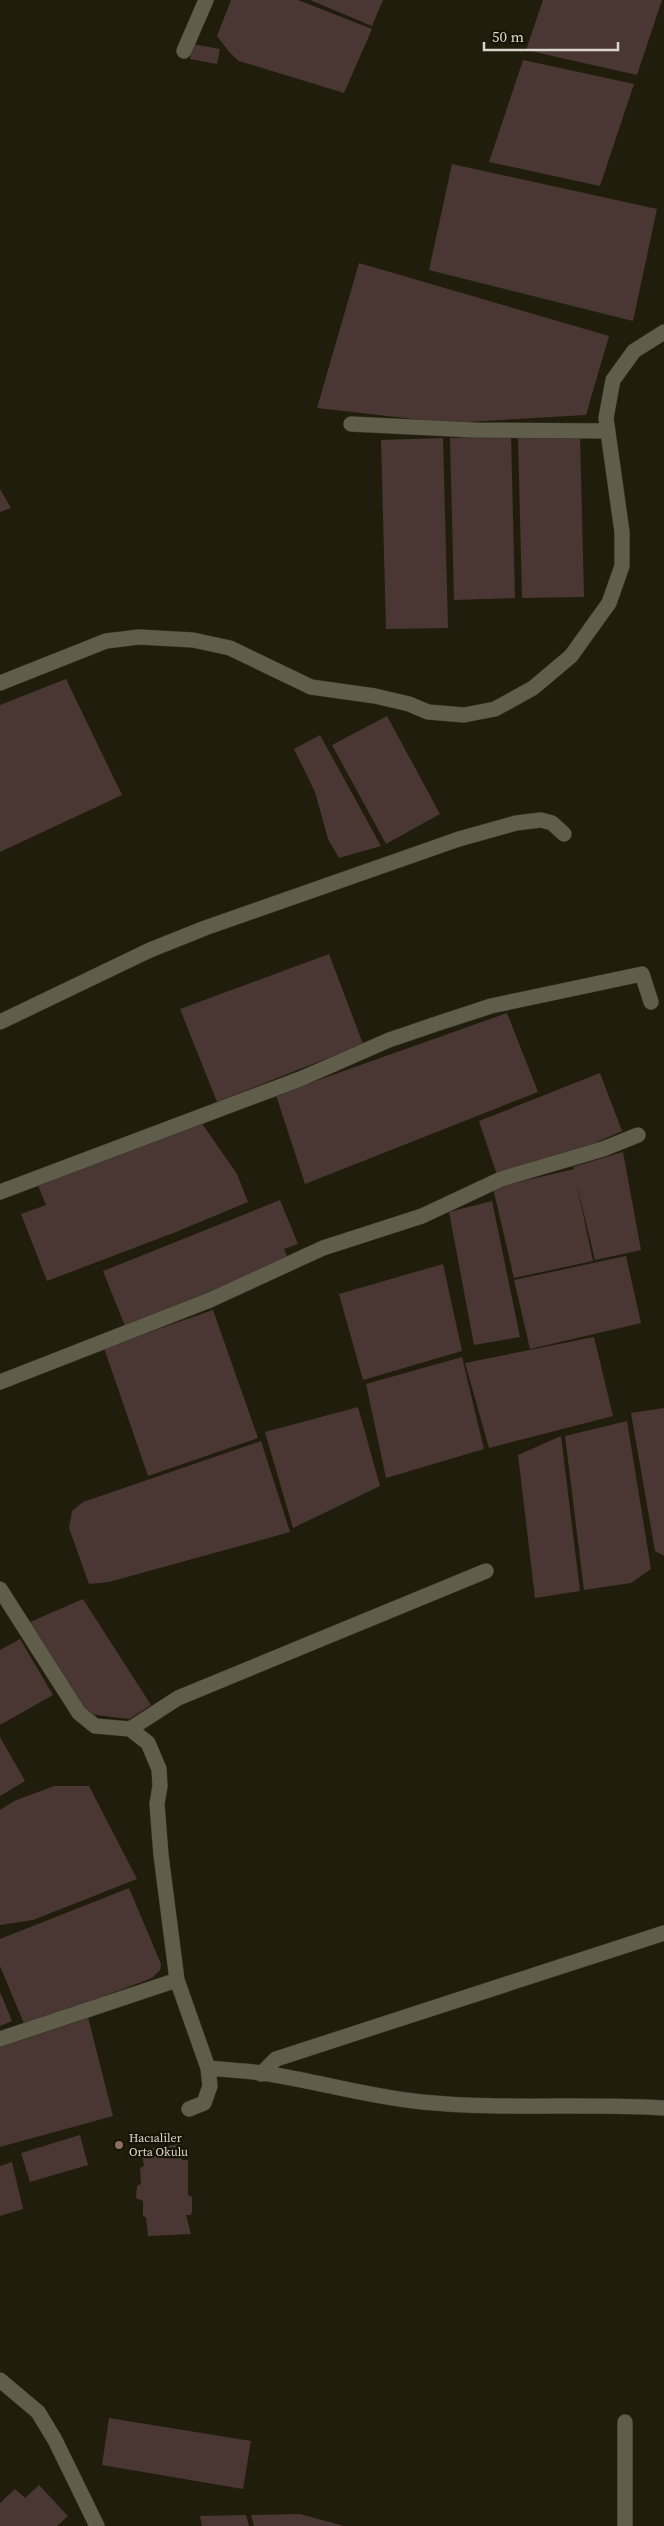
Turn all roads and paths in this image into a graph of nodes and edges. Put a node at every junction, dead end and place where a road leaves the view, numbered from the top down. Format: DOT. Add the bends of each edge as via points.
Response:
graph roads {
  1 [pos="206,0"];
  2 [pos="184,51"];
  3 [pos="664,332"];
  4 [pos="351,424"];
  5 [pos="608,432"];
  6 [pos="0,683"];
  7 [pos="564,834"];
  8 [pos="652,1002"];
  9 [pos="0,1022"];
  10 [pos="638,1135"];
  11 [pos="0,1192"];
  12 [pos="0,1382"];
  13 [pos="486,1570"];
  14 [pos="0,1589"];
  15 [pos="130,1729"];
  16 [pos="664,1933"];
  17 [pos="177,1980"];
  18 [pos="0,2039"];
  19 [pos="208,2068"];
  20 [pos="261,2074"];
  21 [pos="664,2108"];
  22 [pos="189,2109"];
  23 [pos="0,2380"];
  24 [pos="625,2422"];
  25 [pos="96,2526"];
  26 [pos="624,2526"];
  1 -- 2 [label="street"];
  3 -- 5 [label="street" via="634,352 613,380 606,418"];
  4 -- 5 [label="street"];
  5 -- 6 [label="street" via="622,532 622,566 609,603 571,656 533,688 494,708 464,715 428,712 375,696 311,687 230,648 193,640 139,636 106,641"];
  7 -- 9 [label="street" via="552,823 541,820 516,823 459,839 178,939"];
  8 -- 11 [label="street" via="642,974 491,1006 389,1040 300,1079"];
  10 -- 12 [label="street" via="603,1149 501,1179 422,1216 322,1248 201,1304"];
  13 -- 15 [label="street" via="178,1698"];
  14 -- 15 [label="street" via="78,1713 95,1726"];
  15 -- 17 [label="street" via="148,1743 159,1769 160,1846"];
  16 -- 20 [label="street" via="276,2059"];
  17 -- 18 [label="street"];
  17 -- 19 [label="street"];
  19 -- 20 [label="street"];
  19 -- 22 [label="street" via="210,2086 204,2103"];
  20 -- 21 [label="street" via="429,2103 479,2107 588,2104"];
  23 -- 25 [label="street" via="38,2412"];
  24 -- 26 [label="street"];
}
